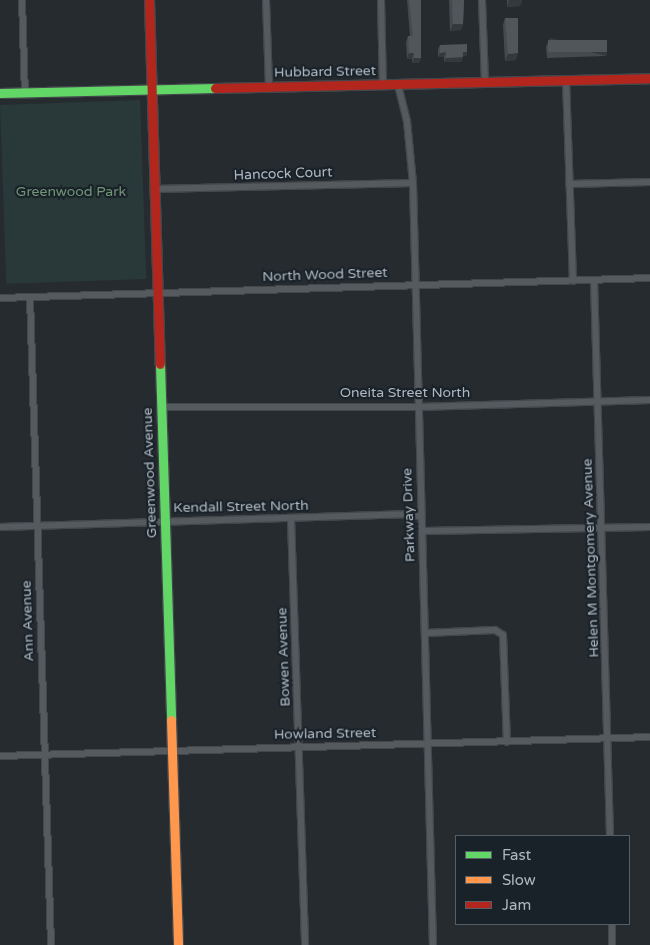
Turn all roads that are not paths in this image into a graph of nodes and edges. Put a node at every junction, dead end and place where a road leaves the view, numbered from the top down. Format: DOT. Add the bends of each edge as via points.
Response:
graph roads {
  1 [pos="22,0"];
  2 [pos="149,0"];
  3 [pos="266,0"];
  4 [pos="381,0"];
  5 [pos="482,0"];
  6 [pos="650,78"];
  7 [pos="566,80"];
  8 [pos="485,83"];
  9 [pos="383,85"];
  10 [pos="269,86"];
  11 [pos="398,86"];
  12 [pos="152,89"];
  13 [pos="0,93"];
  14 [pos="25,93"];
  15 [pos="650,182"];
  16 [pos="413,183"];
  17 [pos="569,184"];
  18 [pos="154,189"];
  19 [pos="650,278"];
  20 [pos="573,280"];
  21 [pos="594,280"];
  22 [pos="414,285"];
  23 [pos="158,292"];
  24 [pos="30,297"];
  25 [pos="0,298"];
  26 [pos="650,400"];
  27 [pos="598,402"];
  28 [pos="161,407"];
  29 [pos="418,407"];
  30 [pos="422,517"];
  31 [pos="291,519"];
  32 [pos="165,522"];
  33 [pos="38,526"];
  34 [pos="0,527"];
  35 [pos="650,527"];
  36 [pos="603,528"];
  37 [pos="422,530"];
  38 [pos="425,633"];
  39 [pos="650,737"];
  40 [pos="609,738"];
  41 [pos="507,742"];
  42 [pos="428,744"];
  43 [pos="299,746"];
  44 [pos="172,751"];
  45 [pos="45,755"];
  46 [pos="0,756"];
  47 [pos="610,835"];
  48 [pos="612,925"];
  49 [pos="51,945"];
  50 [pos="178,945"];
  51 [pos="305,945"];
  52 [pos="434,945"];
  53 [pos="612,945"];
  1 -- 14 [label="street"];
  2 -- 12 [label="street, Greenwood Avenue"];
  3 -- 10 [label="street"];
  4 -- 9 [label="street"];
  5 -- 8 [label="street"];
  6 -- 7 [label="street, Hubbard Street"];
  7 -- 8 [label="street, Hubbard Street"];
  7 -- 17 [label="street"];
  8 -- 11 [label="street, Hubbard Street"];
  9 -- 10 [label="street, Hubbard Street"];
  9 -- 11 [label="street, Hubbard Street"];
  10 -- 12 [label="street, Hubbard Street"];
  11 -- 16 [label="street, Parkway Drive" via="407,121"];
  12 -- 14 [label="street, Hubbard Street"];
  12 -- 18 [label="street, Greenwood Avenue"];
  13 -- 14 [label="street, Hubbard Street"];
  15 -- 17 [label="street"];
  16 -- 18 [label="street, Hancock Court"];
  16 -- 22 [label="street, Parkway Drive"];
  17 -- 20 [label="street"];
  18 -- 23 [label="street, Greenwood Avenue"];
  19 -- 21 [label="street, North Wood Street"];
  20 -- 21 [label="street, North Wood Street"];
  20 -- 22 [label="street, North Wood Street"];
  21 -- 27 [label="street, Helen M Montgomery Avenue"];
  22 -- 23 [label="street, North Wood Street"];
  22 -- 29 [label="street, Parkway Drive"];
  23 -- 24 [label="street, North Wood Street"];
  23 -- 28 [label="street, Greenwood Avenue"];
  24 -- 25 [label="street, North Wood Street"];
  24 -- 33 [label="street, Ann Avenue"];
  26 -- 27 [label="street, Oneita Street North"];
  27 -- 29 [label="street, Oneita Street North"];
  27 -- 36 [label="street, Helen M Montgomery Avenue"];
  28 -- 29 [label="street, Oneita Street North"];
  28 -- 32 [label="street, Greenwood Avenue"];
  29 -- 30 [label="street, Parkway Drive"];
  30 -- 31 [label="street, Kendall Street North" via="411,514"];
  30 -- 37 [label="street, Parkway Drive"];
  31 -- 32 [label="street, Kendall Street North"];
  31 -- 43 [label="street, Bowen Avenue"];
  32 -- 33 [label="street, Kendall Street North"];
  32 -- 44 [label="street, Greenwood Avenue"];
  33 -- 34 [label="street, Kendall Street North"];
  33 -- 45 [label="street, Ann Avenue"];
  35 -- 36 [label="street"];
  36 -- 37 [label="street"];
  36 -- 40 [label="street, Helen M Montgomery Avenue"];
  37 -- 38 [label="street, Parkway Drive"];
  38 -- 41 [label="street" via="495,630 503,635"];
  38 -- 42 [label="street, Parkway Drive"];
  39 -- 40 [label="street, Howland Street"];
  40 -- 41 [label="street, Howland Street"];
  40 -- 47 [label="street, Helen M Montgomery Avenue"];
  41 -- 42 [label="street, Howland Street"];
  42 -- 43 [label="street, Howland Street"];
  42 -- 52 [label="street, Parkway Drive"];
  43 -- 44 [label="street, Howland Street"];
  43 -- 51 [label="street, Bowen Avenue"];
  44 -- 45 [label="street, Howland Street"];
  44 -- 50 [label="street, Greenwood Avenue"];
  45 -- 46 [label="street, Howland Street"];
  45 -- 49 [label="street, Ann Avenue"];
  48 -- 53 [label="street"];
}
